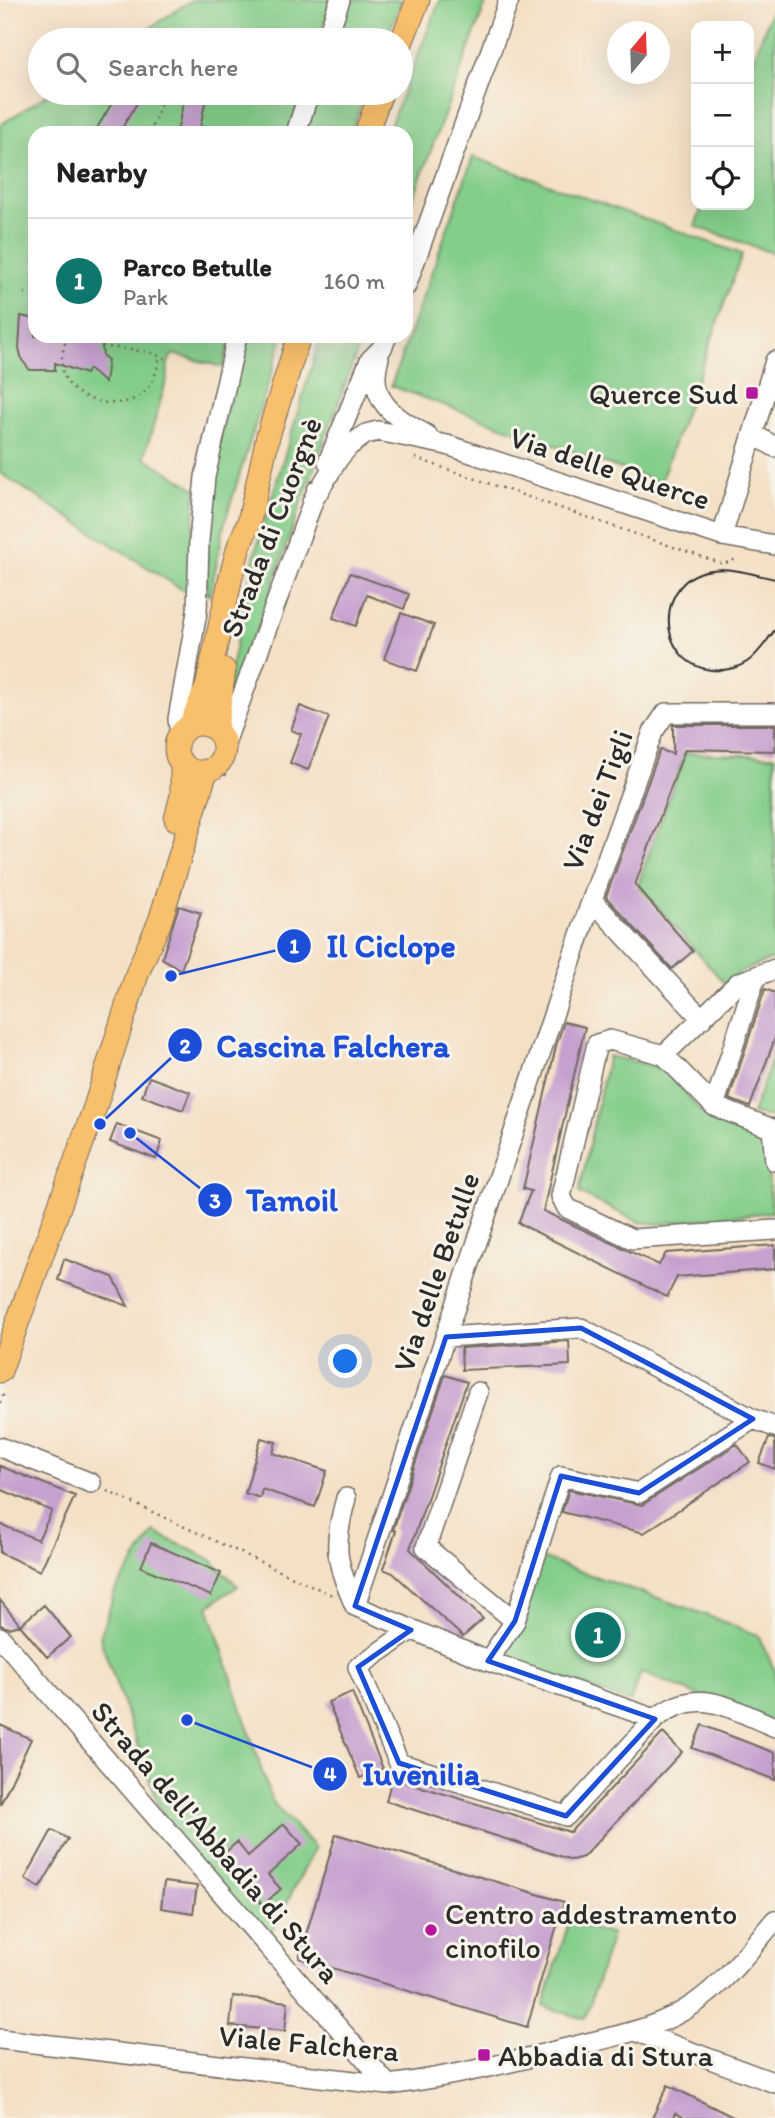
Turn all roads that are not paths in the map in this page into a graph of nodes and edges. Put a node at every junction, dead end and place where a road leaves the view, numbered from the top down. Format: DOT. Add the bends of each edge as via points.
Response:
graph roads {
  1 [pos="340,0"];
  2 [pos="418,0"];
  3 [pos="509,0"];
  4 [pos="330,28"];
  5 [pos="407,28"];
  6 [pos="305,105"];
  7 [pos="376,105"];
  8 [pos="298,126"];
  9 [pos="369,126"];
  10 [pos="413,267"];
  11 [pos="235,343"];
  12 [pos="297,343"];
  13 [pos="383,343"];
  14 [pos="384,343"];
  15 [pos="775,361"];
  16 [pos="753,434"];
  17 [pos="447,445"];
  18 [pos="775,447"];
  19 [pos="312,502"];
  20 [pos="248,522"];
  21 [pos="722,536"];
  22 [pos="755,543"];
  23 [pos="775,545"];
  24 [pos="775,554"];
  25 [pos="775,713"];
  26 [pos="185,731"];
  27 [pos="220,738"];
  28 [pos="182,764"];
  29 [pos="206,771"];
  30 [pos="592,900"];
  31 [pos="138,971"];
  32 [pos="766,973"];
  33 [pos="702,1019"];
  34 [pos="664,1055"];
  35 [pos="713,1106"];
  36 [pos="774,1130"];
  37 [pos="775,1161"];
  38 [pos="775,1230"];
  39 [pos="446,1336"];
  40 [pos="0,1371"];
  41 [pos="478,1392"];
  42 [pos="753,1419"];
  43 [pos="775,1427"];
  44 [pos="0,1447"];
  45 [pos="91,1483"];
  46 [pos="345,1498"];
  47 [pos="355,1606"];
  48 [pos="515,1621"];
  49 [pos="411,1630"];
  50 [pos="0,1637"];
  51 [pos="488,1661"];
  52 [pos="654,1719"];
  53 [pos="775,1727"];
  54 [pos="775,1920"];
  55 [pos="768,1937"];
  56 [pos="635,2031"];
  57 [pos="0,2039"];
  58 [pos="775,2083"];
  59 [pos="388,2085"];
  1 -- 4 [label="street"];
  2 -- 5 [label="main road"];
  3 -- 10 [label="street"];
  6 -- 8 [label="street"];
  7 -- 9 [label="main road"];
  11 -- 26 [label="street, Strada di Cuorgnè" via="205,477 197,612 178,719"];
  12 -- 20 [label="main road, Strada di Cuorgnè"];
  13 -- 19 [label="street, Strada di Cuorgnè" via="370,360"];
  14 -- 17 [label="street, Via delle Querce" via="374,382 379,398 406,424"];
  15 -- 16 [label="street"];
  16 -- 18 [label="street"];
  16 -- 21 [label="street"];
  17 -- 19 [label="street, Via delle Querce" via="378,431 366,434 338,459"];
  17 -- 21 [label="street, Via delle Querce"];
  19 -- 27 [label="street, Strada di Cuorgnè"];
  20 -- 26 [label="main road, Strada di Cuorgnè" via="207,687"];
  20 -- 27 [label="main road, Strada di Cuorgnè" via="249,549 231,627"];
  21 -- 22 [label="street, Via delle Querce"];
  22 -- 23 [label="street, Via delle Querce"];
  22 -- 24 [label="street, Via delle Querce"];
  25 -- 30 [label="street, Via dei Tigli" via="666,713 653,732"];
  26 -- 27 [label="main road" via="205,724"];
  26 -- 28 [label="main road" via="176,750"];
  27 -- 29 [label="main road" via="223,755"];
  28 -- 29 [label="main road" via="193,771"];
  28 -- 31 [label="main road" via="182,796 148,916"];
  29 -- 31 [label="main road" via="160,921"];
  30 -- 33 [label="street, Via dei Tigli"];
  30 -- 39 [label="street, Via delle Betulle"];
  31 -- 40 [label="main road"];
  32 -- 33 [label="street" via="738,983"];
  32 -- 35 [label="street"];
  33 -- 34 [label="street"];
  34 -- 35 [label="street"];
  34 -- 38 [label="street" via="610,1040 597,1044 561,1196 567,1208 632,1239"];
  35 -- 36 [label="street"];
  36 -- 37 [label="street"];
  39 -- 42 [label="street" via="581,1328"];
  39 -- 47 [label="street, Via delle Betulle"];
  41 -- 48 [label="street" via="426,1547"];
  42 -- 43 [label="street"];
  42 -- 48 [label="street" via="639,1493 561,1476"];
  44 -- 45 [label="street"];
  46 -- 47 [label="street" via="337,1558"];
  47 -- 49 [label="street"];
  48 -- 51 [label="street"];
  49 -- 51 [label="street"];
  49 -- 52 [label="street" via="358,1667 399,1763 566,1816"];
  50 -- 59 [label="street, Strada dell'Abbadia di Stura"];
  51 -- 52 [label="street"];
  52 -- 53 [label="street" via="669,1707 691,1700 713,1702"];
  54 -- 55 [label="street, Viale Falchera"];
  55 -- 56 [label="street, Viale Falchera" via="694,2004"];
  56 -- 58 [label="street"];
  56 -- 59 [label="street, Viale Falchera" via="509,2063"];
  57 -- 59 [label="street, Viale Falchera"];
}
